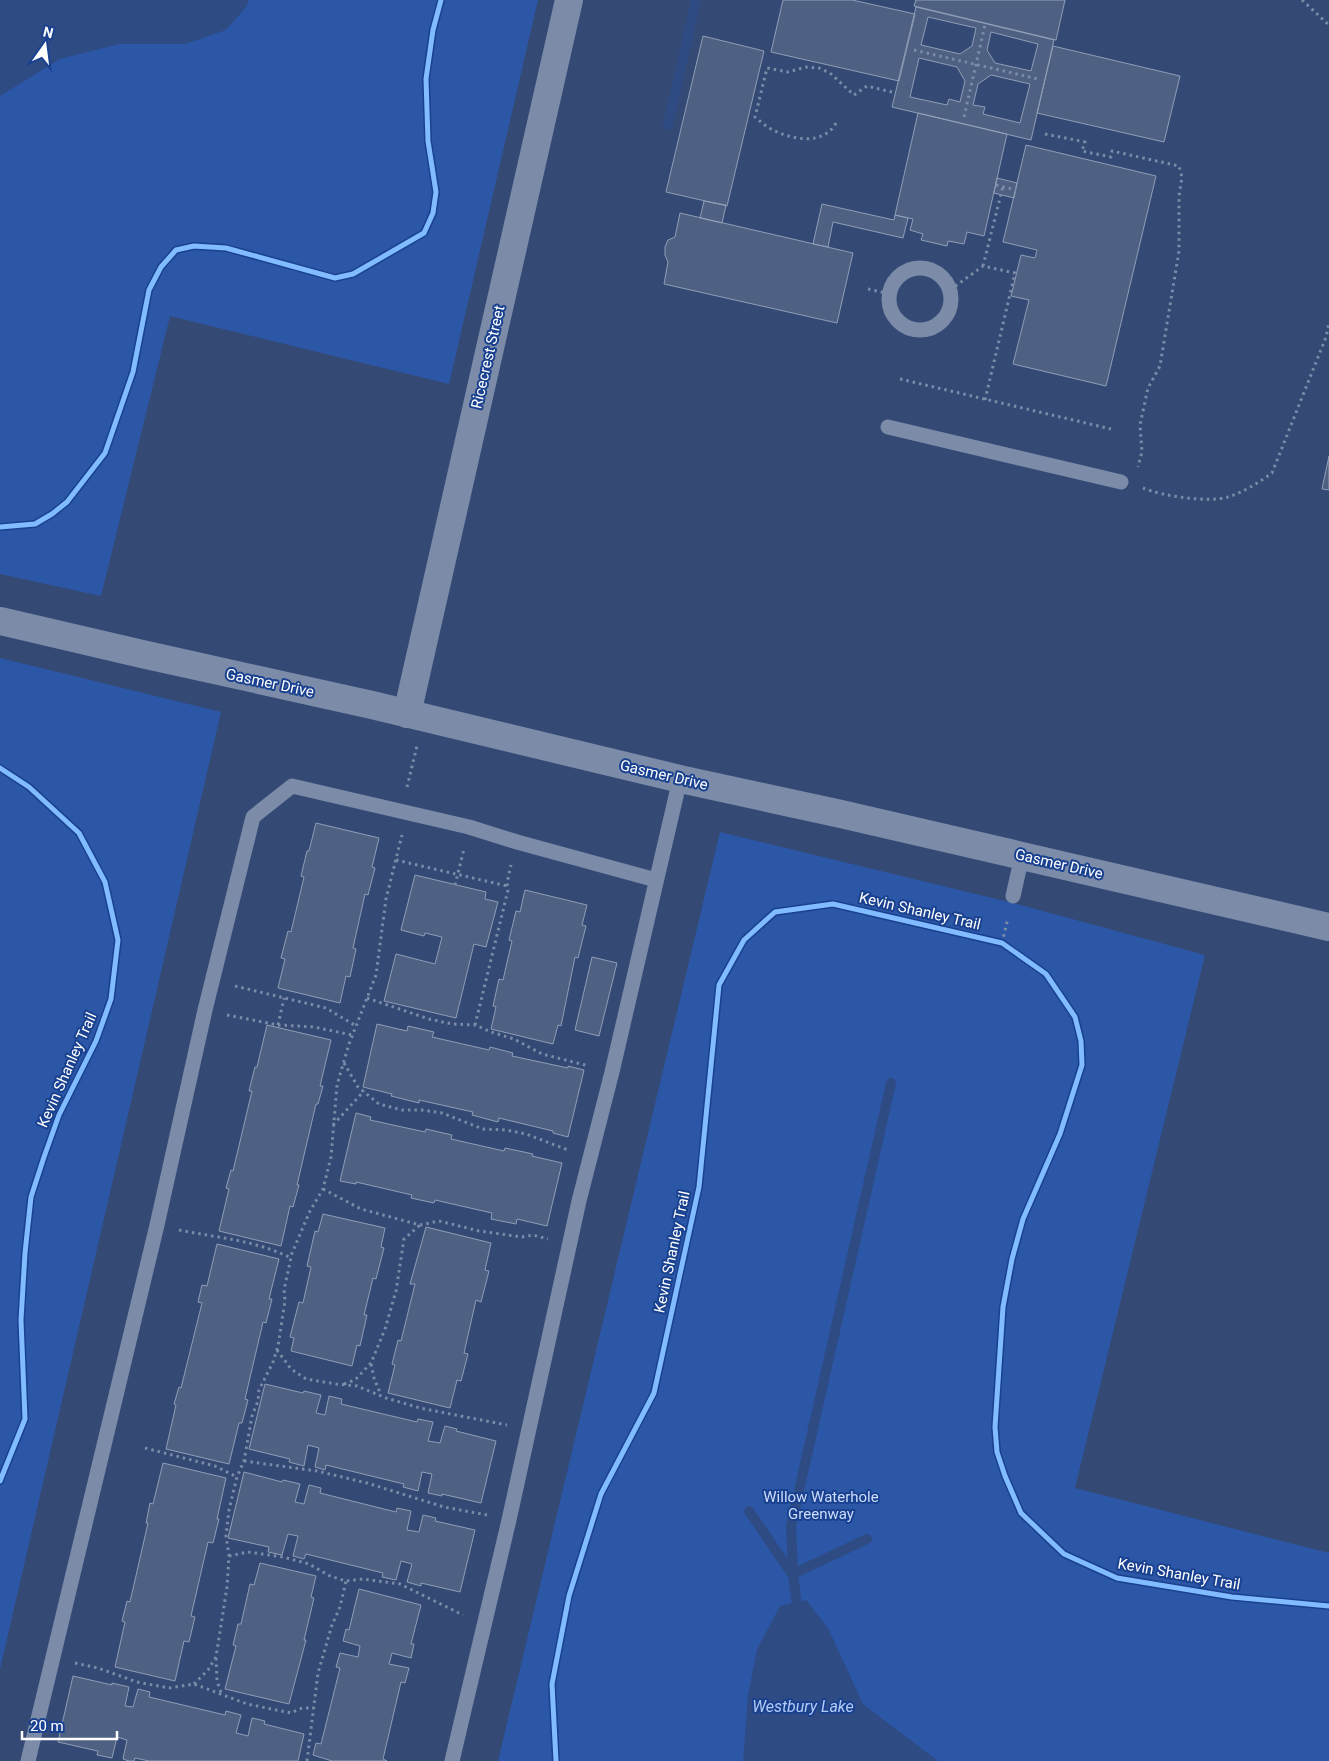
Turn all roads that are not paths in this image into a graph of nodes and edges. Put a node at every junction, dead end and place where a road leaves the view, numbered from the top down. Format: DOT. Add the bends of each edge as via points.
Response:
graph roads {
  1 [pos="569,0"];
  2 [pos="950,290"];
  3 [pos="888,427"];
  4 [pos="1121,482"];
  5 [pos="0,621"];
  6 [pos="413,726"];
  7 [pos="680,779"];
  8 [pos="1022,856"];
  9 [pos="656,880"];
  10 [pos="1013,896"];
  11 [pos="1329,927"];
  12 [pos="28,1761"];
  13 [pos="452,1761"];
  1 -- 6 [label="street, Ricecrest Street"];
  2 -- 2 [label="lane" via="952,304 948,314 934,327 911,329 896,319 891,310 889,300 894,281 911,268 933,270 942,276"];
  3 -- 4 [label="lane"];
  5 -- 6 [label="street, Gasmer Drive"];
  6 -- 7 [label="street, Gasmer Drive"];
  7 -- 8 [label="street, Gasmer Drive"];
  7 -- 9 [label="lane"];
  8 -- 10 [label="lane"];
  8 -- 11 [label="street, Gasmer Drive"];
  9 -- 12 [label="lane" via="469,827 292,786 253,817 204,1010"];
  9 -- 13 [label="lane"];
}
